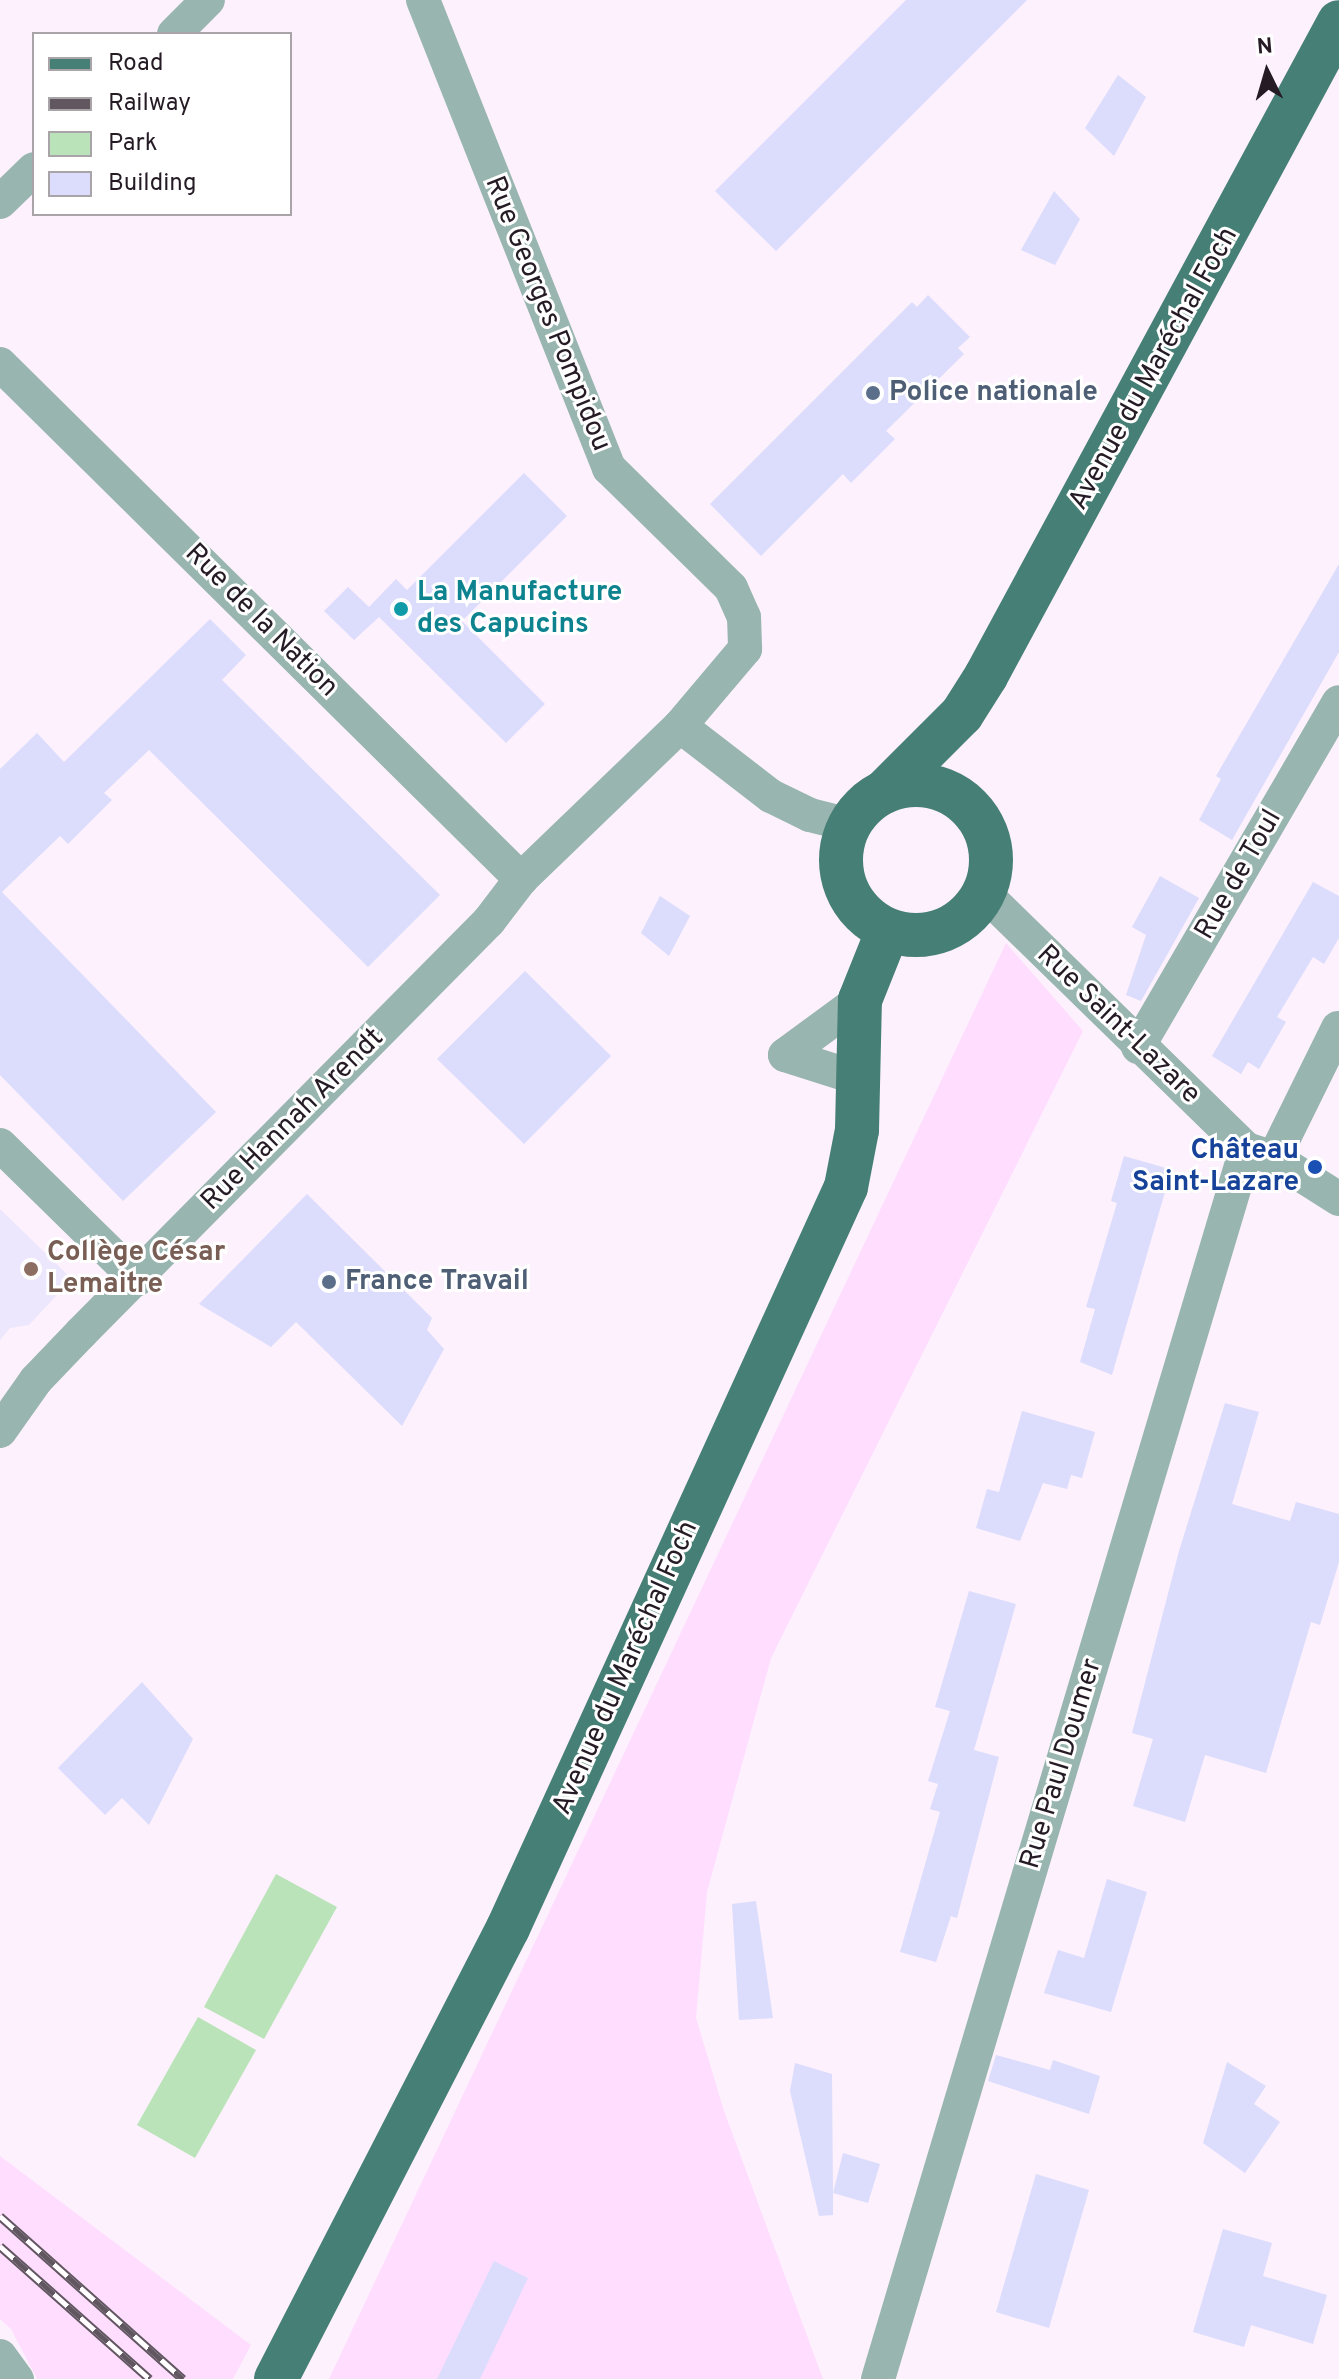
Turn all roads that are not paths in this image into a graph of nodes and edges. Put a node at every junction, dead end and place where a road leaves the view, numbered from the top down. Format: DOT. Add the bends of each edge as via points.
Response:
graph roads {
  1 [pos="208,0"];
  2 [pos="423,0"];
  3 [pos="1339,22"];
  4 [pos="176,32"];
  5 [pos="32,171"];
  6 [pos="0,202"];
  7 [pos="0,364"];
  8 [pos="731,588"];
  9 [pos="1339,702"];
  10 [pos="962,714"];
  11 [pos="680,726"];
  12 [pos="884,792"];
  13 [pos="968,806"];
  14 [pos="850,825"];
  15 [pos="521,879"];
  16 [pos="984,893"];
  17 [pos="888,930"];
  18 [pos="860,1000"];
  19 [pos="1338,1028"];
  20 [pos="1138,1047"];
  21 [pos="857,1078"];
  22 [pos="0,1145"];
  23 [pos="1260,1153"];
  24 [pos="1339,1199"];
  25 [pos="137,1279"];
  26 [pos="0,1431"];
  27 [pos="0,2356"];
  28 [pos="278,2375"];
  29 [pos="17,2379"];
  30 [pos="878,2379"];
  1 -- 4 [label="street"];
  2 -- 8 [label="street, Rue Georges Pompidou" via="609,468"];
  3 -- 10 [label="main road, Avenue du Maréchal Foch"];
  5 -- 6 [label="street"];
  7 -- 15 [label="street, Rue de la Nation"];
  8 -- 11 [label="street, Rue Hannah Arendt" via="744,617 745,649"];
  9 -- 20 [label="street, Rue de Toul"];
  10 -- 12 [label="main road, Avenue du Maréchal Foch"];
  10 -- 13 [label="main road"];
  11 -- 14 [label="street" via="771,796 810,815"];
  11 -- 15 [label="street, Rue Hannah Arendt"];
  12 -- 13 [label="main road" via="930,786"];
  12 -- 14 [label="main road"];
  13 -- 16 [label="main road" via="984,827 991,849"];
  14 -- 17 [label="main road" via="841,848 849,895 863,914"];
  15 -- 25 [label="street, Rue Hannah Arendt" via="489,921"];
  16 -- 17 [label="main road" via="956,924 936,933"];
  16 -- 20 [label="street, Rue Saint-Lazare"];
  17 -- 18 [label="main road, Avenue du Maréchal Foch"];
  18 -- 21 [label="main road, Avenue du Maréchal Foch"];
  18 -- 21 [label="street" via="785,1055"];
  19 -- 23 [label="street, Rue Paul Doumer"];
  20 -- 23 [label="street, Rue Saint-Lazare"];
  21 -- 28 [label="main road, Avenue du Maréchal Foch" via="857,1130 846,1187 508,1928"];
  22 -- 25 [label="street"];
  23 -- 24 [label="street, Rue Saint-Lazare"];
  23 -- 30 [label="street, Rue Paul Doumer"];
  25 -- 26 [label="street, Rue Hannah Arendt" via="36,1380"];
  27 -- 29 [label="street"];
}
